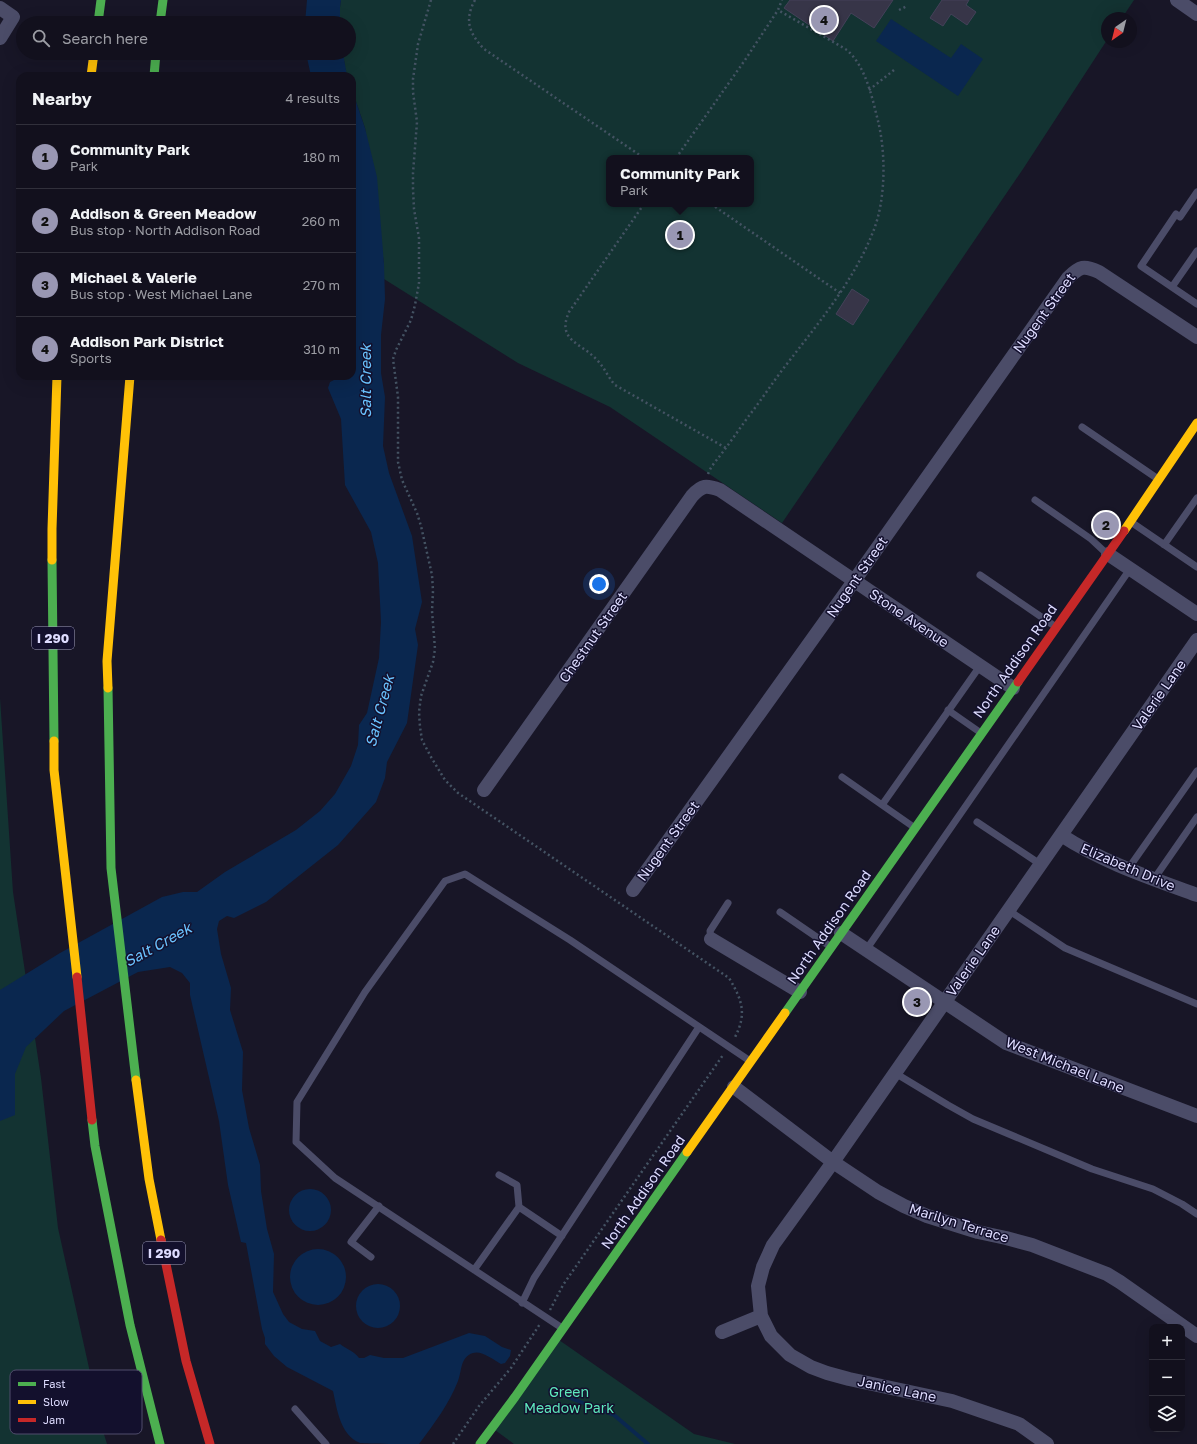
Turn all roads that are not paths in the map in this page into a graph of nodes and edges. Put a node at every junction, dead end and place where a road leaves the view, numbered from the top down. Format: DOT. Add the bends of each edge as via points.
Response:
graph roads {
  1 [pos="101,0"];
  2 [pos="163,0"];
  3 [pos="1177,0"];
  4 [pos="0,8"];
  5 [pos="1197,14"];
  6 [pos="99,16"];
  7 [pos="161,16"];
  8 [pos="0,38"];
  9 [pos="93,60"];
  10 [pos="155,60"];
  11 [pos="92,72"];
  12 [pos="154,72"];
  13 [pos="1197,192"];
  14 [pos="1197,251"];
  15 [pos="1172,287"];
  16 [pos="1197,304"];
  17 [pos="1197,337"];
  18 [pos="57,380"];
  19 [pos="130,380"];
  20 [pos="1197,423"];
  21 [pos="1082,427"];
  22 [pos="1159,479"];
  23 [pos="704,487"];
  24 [pos="1197,498"];
  25 [pos="1035,500"];
  26 [pos="1130,521"];
  27 [pos="1164,544"];
  28 [pos="1108,554"];
  29 [pos="1197,567"];
  30 [pos="1130,570"];
  31 [pos="980,575"];
  32 [pos="854,581"];
  33 [pos="1197,614"];
  34 [pos="1056,627"];
  35 [pos="1197,640"];
  36 [pos="980,666"];
  37 [pos="1013,688"];
  38 [pos="948,710"];
  39 [pos="982,733"];
  40 [pos="1197,771"];
  41 [pos="842,777"];
  42 [pos="484,790"];
  43 [pos="882,805"];
  44 [pos="1197,817"];
  45 [pos="976,822"];
  46 [pos="915,828"];
  47 [pos="1061,835"];
  48 [pos="1040,864"];
  49 [pos="1128,868"];
  50 [pos="1154,879"];
  51 [pos="633,890"];
  52 [pos="1197,896"];
  53 [pos="728,903"];
  54 [pos="1008,910"];
  55 [pos="780,912"];
  56 [pos="841,933"];
  57 [pos="711,939"];
  58 [pos="831,948"];
  59 [pos="866,950"];
  60 [pos="800,992"];
  61 [pos="944,1002"];
  62 [pos="1197,1004"];
  63 [pos="699,1027"];
  64 [pos="752,1062"];
  65 [pos="895,1073"];
  66 [pos="734,1087"];
  67 [pos="1197,1116"];
  68 [pos="833,1162"];
  69 [pos="500,1175"];
  70 [pos="378,1206"];
  71 [pos="519,1207"];
  72 [pos="1197,1214"];
  73 [pos="562,1236"];
  74 [pos="371,1257"];
  75 [pos="474,1270"];
  76 [pos="758,1286"];
  77 [pos="522,1303"];
  78 [pos="761,1316"];
  79 [pos="563,1329"];
  80 [pos="722,1332"];
  81 [pos="1197,1336"];
  82 [pos="141,1370"];
  83 [pos="142,1373"];
  84 [pos="295,1409"];
  85 [pos="160,1444"];
  86 [pos="210,1444"];
  87 [pos="326,1444"];
  88 [pos="480,1444"];
  89 [pos="1047,1444"];
  1 -- 6 [label="main road"];
  2 -- 7 [label="main road"];
  3 -- 5 [label="street"];
  4 -- 8 [label="street" via="13,17"];
  9 -- 11 [label="main road"];
  10 -- 12 [label="main road"];
  13 -- 15 [label="lane" via="1141,266"];
  14 -- 15 [label="lane"];
  15 -- 16 [label="lane"];
  17 -- 32 [label="street, Nugent Street" via="1099,272 1082,267 1076,270"];
  18 -- 82 [label="main road, I 290" via="52,529 54,770 95,1146 128,1317"];
  19 -- 86 [label="main road, I 290" via="108,661 111,868 149,1179 186,1361"];
  20 -- 22 [label="main road, North Addison Road"];
  21 -- 22 [label="lane"];
  22 -- 26 [label="main road, North Addison Road"];
  23 -- 32 [label="street, Stone Avenue" via="720,490"];
  23 -- 42 [label="street, Chestnut Street" via="692,496"];
  24 -- 27 [label="lane"];
  25 -- 28 [label="lane" via="1092,539"];
  26 -- 27 [label="lane"];
  26 -- 28 [label="main road, North Addison Road"];
  27 -- 29 [label="lane"];
  28 -- 30 [label="street"];
  28 -- 34 [label="main road, North Addison Road"];
  30 -- 33 [label="street"];
  30 -- 59 [label="lane"];
  31 -- 34 [label="lane"];
  32 -- 36 [label="street, Stone Avenue"];
  32 -- 51 [label="street, Nugent Street"];
  34 -- 37 [label="main road, North Addison Road"];
  35 -- 47 [label="street, Valerie Lane"];
  36 -- 37 [label="street, Stone Avenue"];
  36 -- 38 [label="lane"];
  37 -- 39 [label="main road, North Addison Road"];
  38 -- 39 [label="lane"];
  38 -- 43 [label="lane"];
  39 -- 46 [label="main road, North Addison Road"];
  40 -- 49 [label="lane"];
  41 -- 43 [label="lane"];
  43 -- 46 [label="lane"];
  44 -- 50 [label="lane"];
  45 -- 48 [label="lane"];
  46 -- 56 [label="main road, North Addison Road"];
  47 -- 48 [label="street, Valerie Lane"];
  47 -- 49 [label="street, Elizabeth Drive" via="1080,847"];
  48 -- 54 [label="street, Valerie Lane"];
  49 -- 50 [label="street, Elizabeth Drive"];
  50 -- 52 [label="street, Elizabeth Drive"];
  53 -- 57 [label="lane" via="710,931"];
  54 -- 61 [label="street, Valerie Lane"];
  54 -- 62 [label="lane" via="1065,948"];
  55 -- 58 [label="lane"];
  56 -- 58 [label="main road, North Addison Road"];
  56 -- 59 [label="street, West Michael Lane"];
  57 -- 60 [label="street"];
  58 -- 60 [label="main road, North Addison Road"];
  59 -- 61 [label="street, West Michael Lane"];
  60 -- 64 [label="main road, North Addison Road"];
  61 -- 65 [label="street, Valerie Lane"];
  61 -- 67 [label="street, West Michael Lane" via="1006,1043"];
  63 -- 64 [label="lane"];
  63 -- 70 [label="lane" via="570,940 465,874 445,881 365,992 297,1102 296,1142 335,1178"];
  63 -- 73 [label="lane"];
  64 -- 66 [label="main road, North Addison Road"];
  65 -- 68 [label="street, Valerie Lane"];
  65 -- 72 [label="lane" via="973,1119 1092,1169 1153,1189"];
  66 -- 68 [label="street, Marilyn Terrace"];
  66 -- 79 [label="main road, North Addison Road"];
  68 -- 76 [label="street, Valerie Lane" via="773,1245"];
  68 -- 81 [label="street, Marilyn Terrace" via="878,1192 927,1216 1032,1245 1107,1274"];
  69 -- 71 [label="lane" via="517,1185"];
  70 -- 74 [label="lane" via="351,1242"];
  70 -- 75 [label="lane"];
  71 -- 73 [label="lane"];
  71 -- 75 [label="lane"];
  73 -- 77 [label="lane" via="534,1278"];
  75 -- 77 [label="lane"];
  76 -- 78 [label="street, Janice Lane"];
  77 -- 79 [label="lane"];
  78 -- 80 [label="street"];
  78 -- 89 [label="street, Janice Lane" via="771,1336 790,1355 811,1367 849,1379 952,1401 1019,1424"];
  79 -- 88 [label="main road, North Addison Road"];
  83 -- 85 [label="main road, I 290"];
  84 -- 87 [label="lane"];
}
